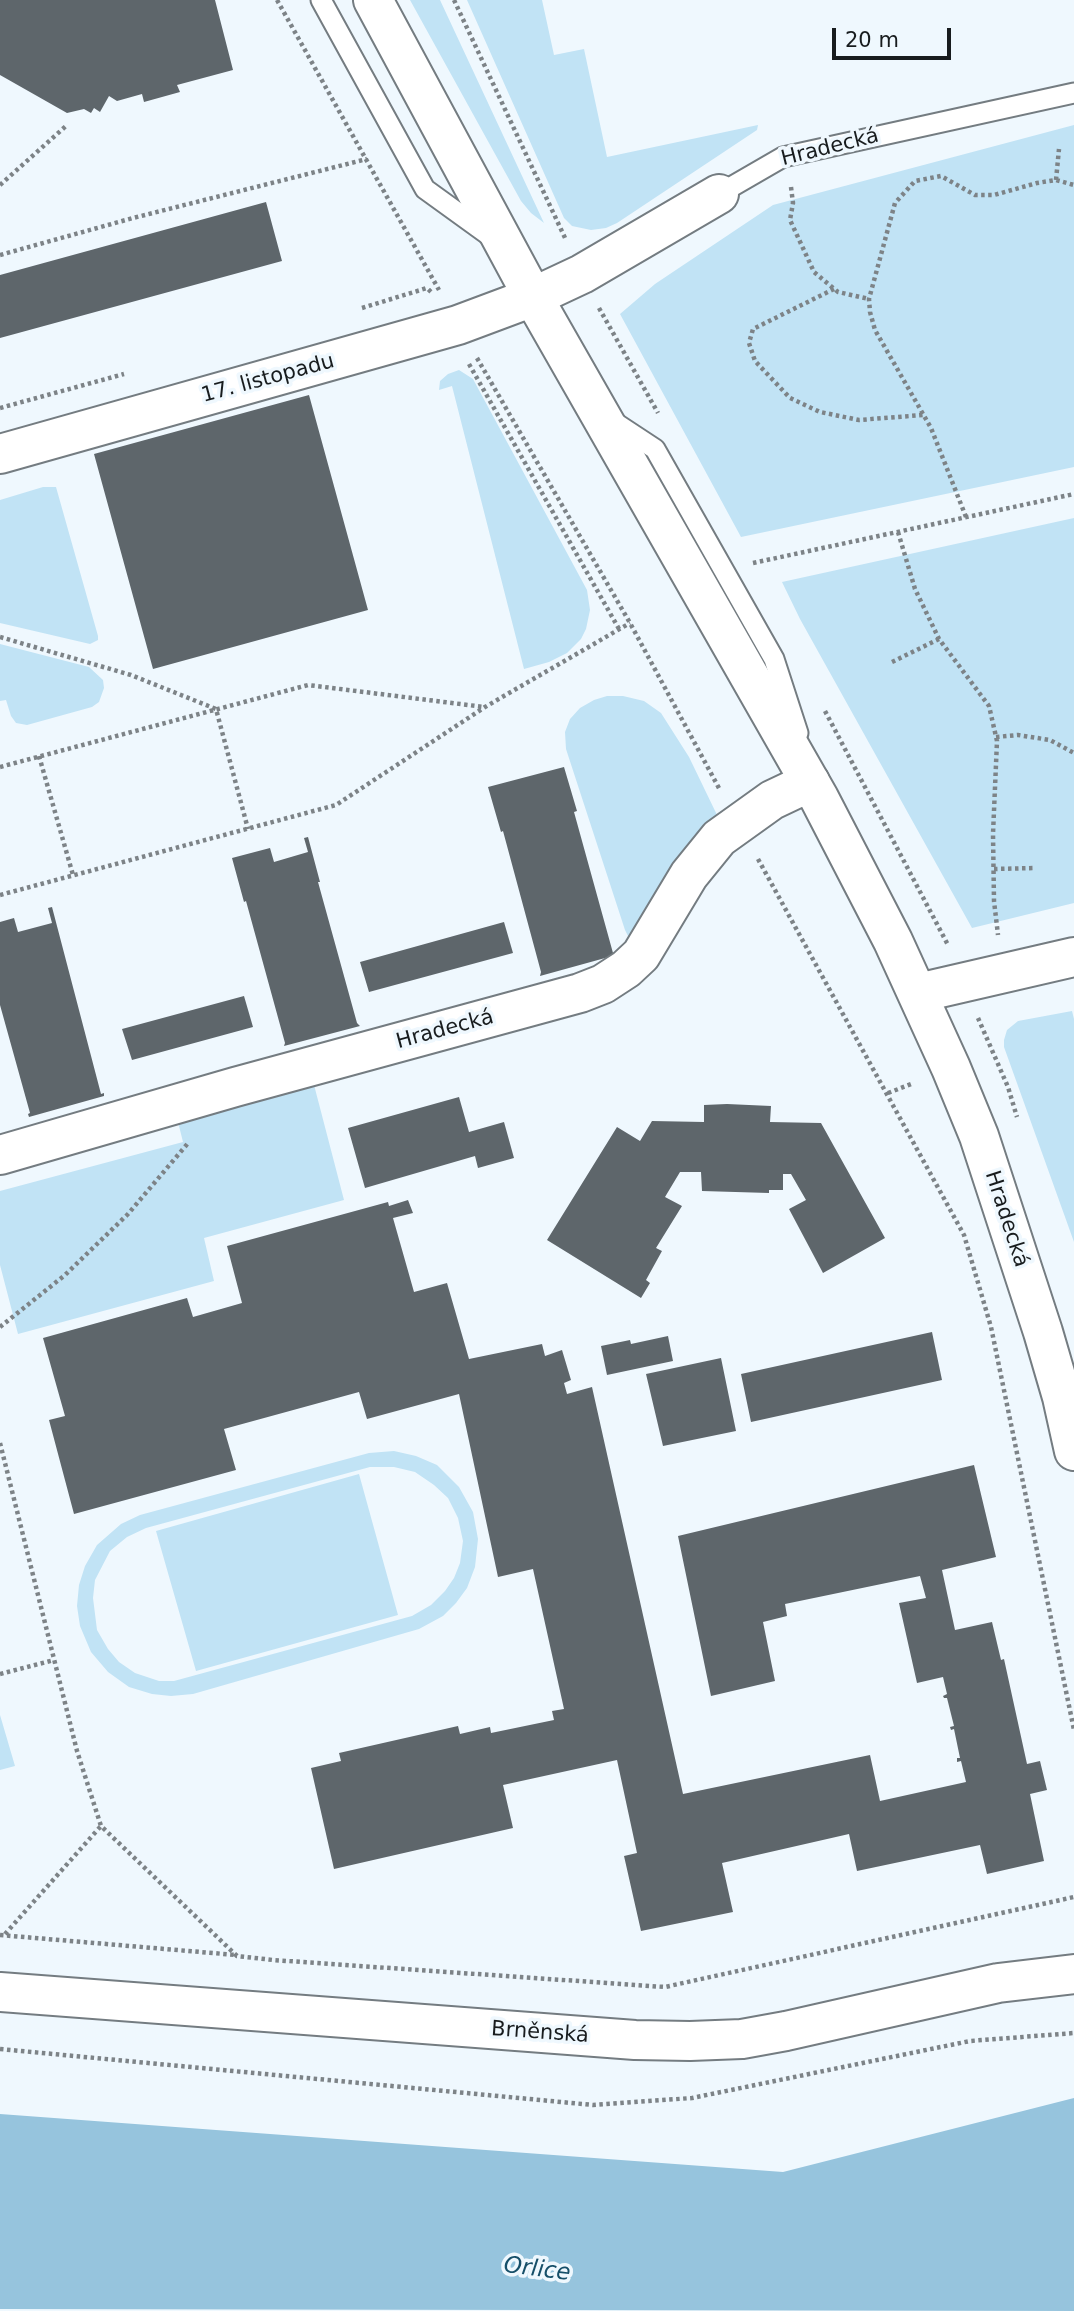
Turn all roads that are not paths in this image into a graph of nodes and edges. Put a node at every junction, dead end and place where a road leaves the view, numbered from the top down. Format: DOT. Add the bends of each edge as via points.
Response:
graph roads {
  1 [pos="321,0"];
  2 [pos="363,0"];
  3 [pos="373,0"];
  4 [pos="401,55"];
  5 [pos="1074,93"];
  6 [pos="719,194"];
  7 [pos="507,248"];
  8 [pos="533,297"];
  9 [pos="0,454"];
  10 [pos="815,790"];
  11 [pos="1074,957"];
  12 [pos="918,993"];
  13 [pos="0,1155"];
  14 [pos="1074,1451"];
  15 [pos="1074,1974"];
  16 [pos="0,1992"];
  1 -- 7 [label="lane" via="425,189"];
  2 -- 4 [label="street, Hradecká"];
  3 -- 4 [label="street, Hradecká"];
  4 -- 7 [label="street, Hradecká"];
  5 -- 6 [label="lane, Hradecká" via="783,157"];
  6 -- 8 [label="street, Hradecká" via="602,264"];
  7 -- 8 [label="street, Hradecká"];
  8 -- 9 [label="street, 17. listopadu" via="458,325"];
  8 -- 10 [label="street, Hradecká"];
  10 -- 12 [label="street, Hradecká"];
  10 -- 13 [label="street, Hradecká" via="772,800 719,838 697,864 641,955 603,984"];
  11 -- 12 [label="street"];
  12 -- 14 [label="street, Hradecká" via="979,1136 1043,1332"];
  15 -- 16 [label="street, Brněnská" via="998,1983 741,2039 690,2041"];
}
